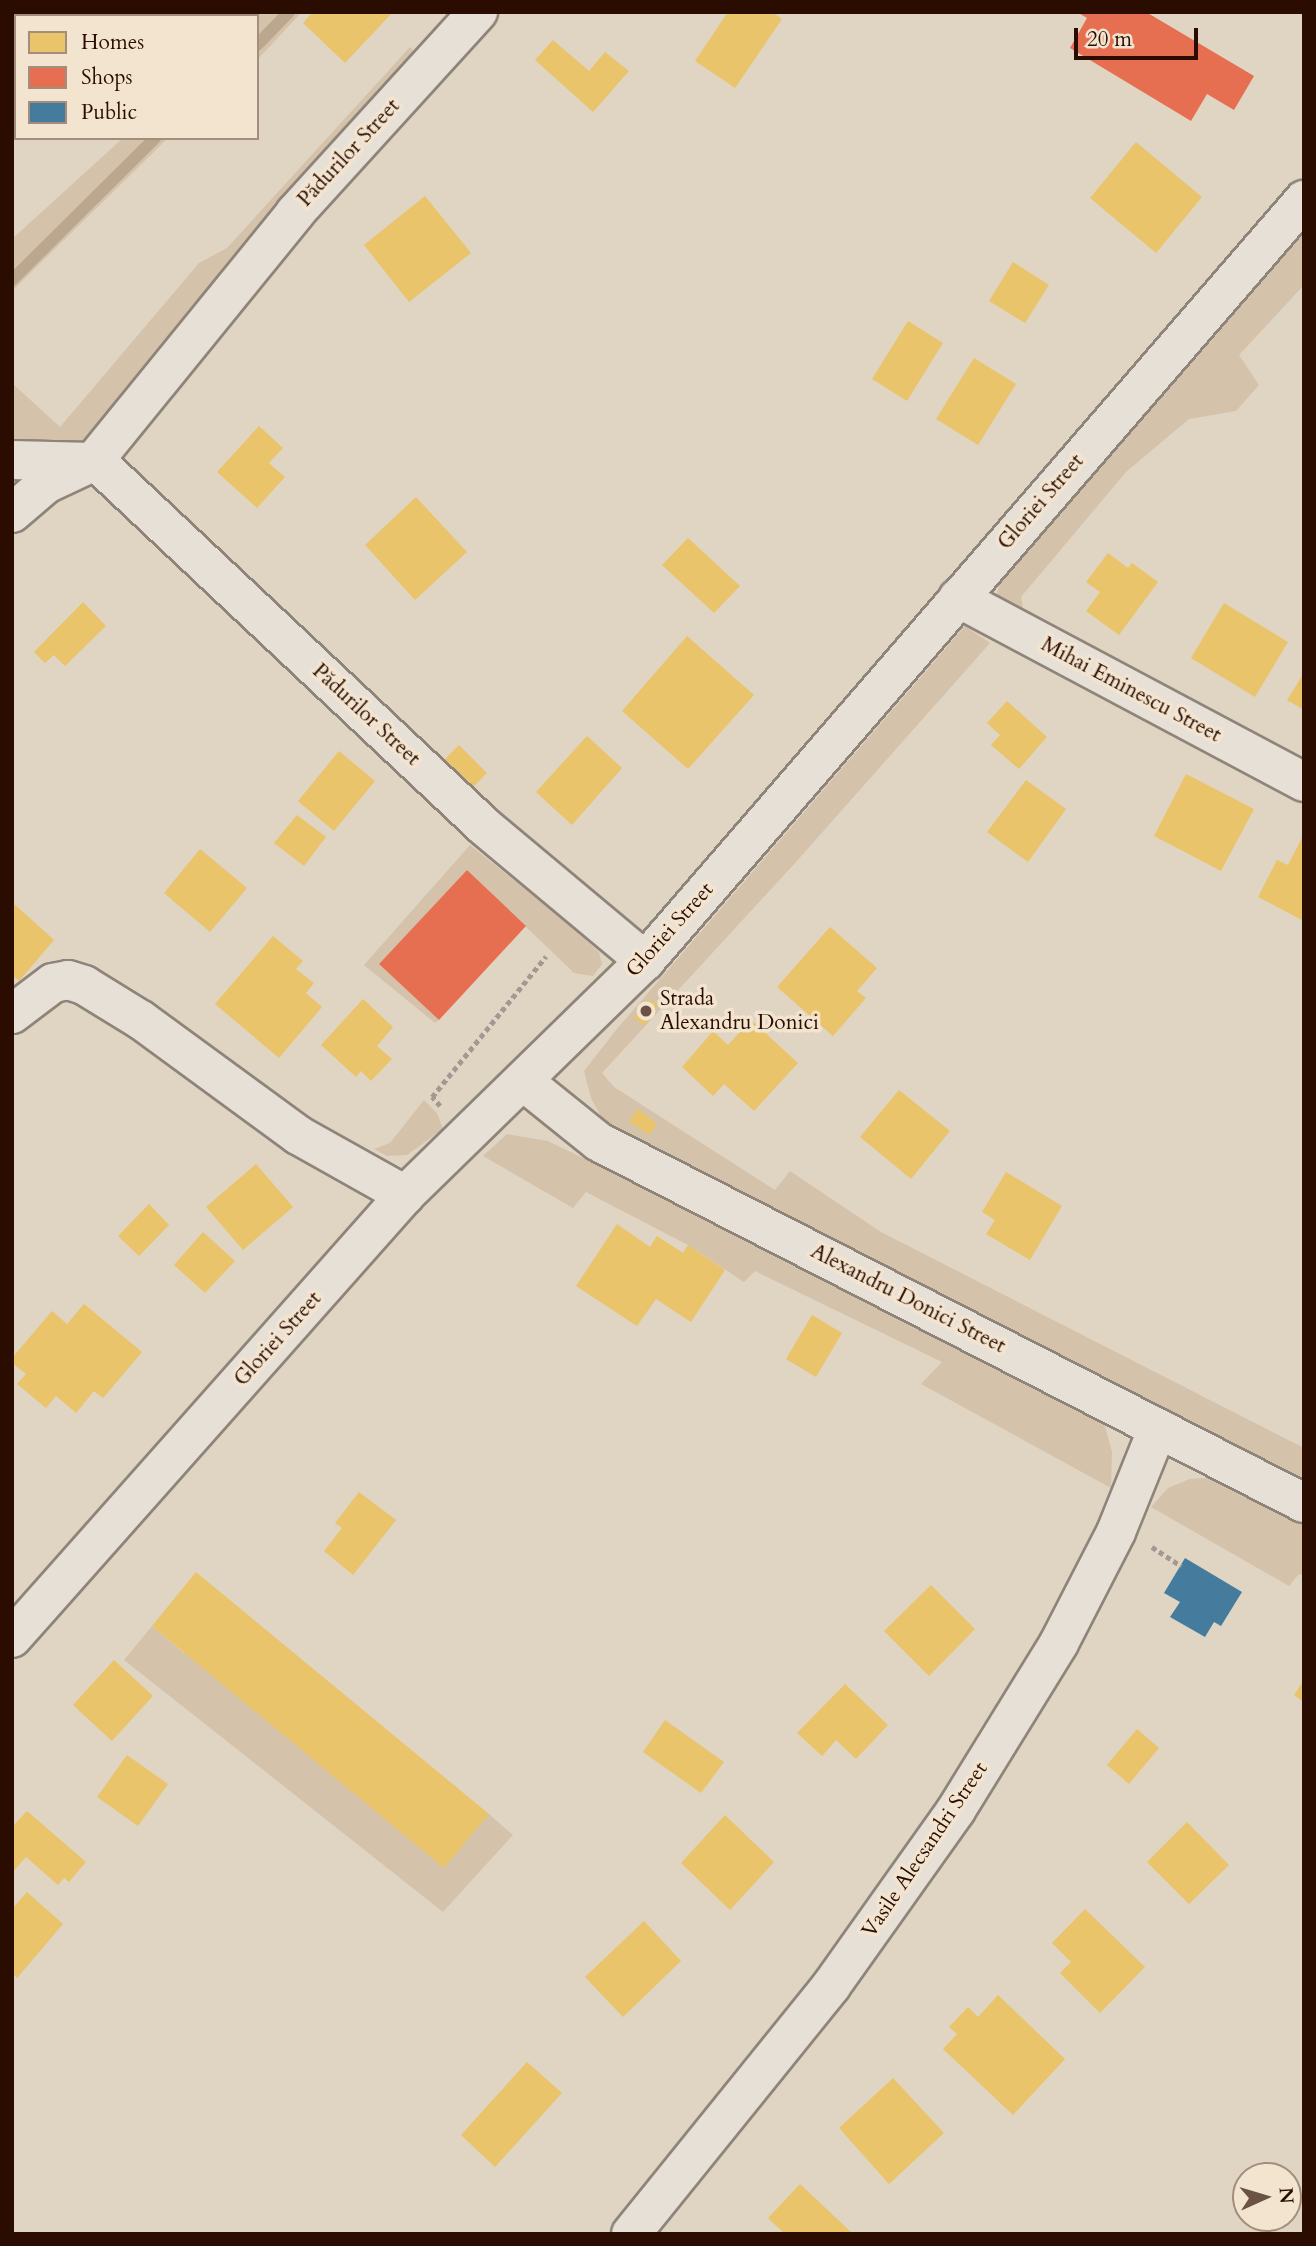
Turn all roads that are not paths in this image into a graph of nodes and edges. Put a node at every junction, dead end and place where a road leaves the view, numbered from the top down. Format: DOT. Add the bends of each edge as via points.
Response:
graph roads {
  1 [pos="478,12"];
  2 [pos="1304,200"];
  3 [pos="12,460"];
  4 [pos="93,462"];
  5 [pos="12,513"];
  6 [pos="958,598"];
  7 [pos="1304,782"];
  8 [pos="645,961"];
  9 [pos="12,1014"];
  10 [pos="523,1081"];
  11 [pos="405,1195"];
  12 [pos="1158,1428"];
  13 [pos="1304,1503"];
  14 [pos="13,1636"];
  15 [pos="631,2234"];
  1 -- 4 [label="street, Pădurilor Street" via="295,213"];
  2 -- 6 [label="street, Gloriei Street"];
  3 -- 4 [label="street"];
  4 -- 5 [label="street, Pădurilor Street" via="46,484"];
  4 -- 8 [label="street, Pădurilor Street" via="485,827"];
  6 -- 7 [label="street, Mihai Eminescu Street"];
  6 -- 8 [label="street, Gloriei Street"];
  8 -- 10 [label="street, Gloriei Street"];
  9 -- 11 [label="street" via="53,983 68,980 85,985 141,1020 298,1135"];
  10 -- 11 [label="street, Gloriei Street"];
  10 -- 12 [label="street, Alexandru Donici Street" via="599,1142"];
  11 -- 14 [label="street, Gloriei Street"];
  12 -- 13 [label="street, Alexandru Donici Street"];
  12 -- 15 [label="street, Vasile Alecsandri Street" via="1116,1532 1059,1643 956,1810 831,1986"];
}
